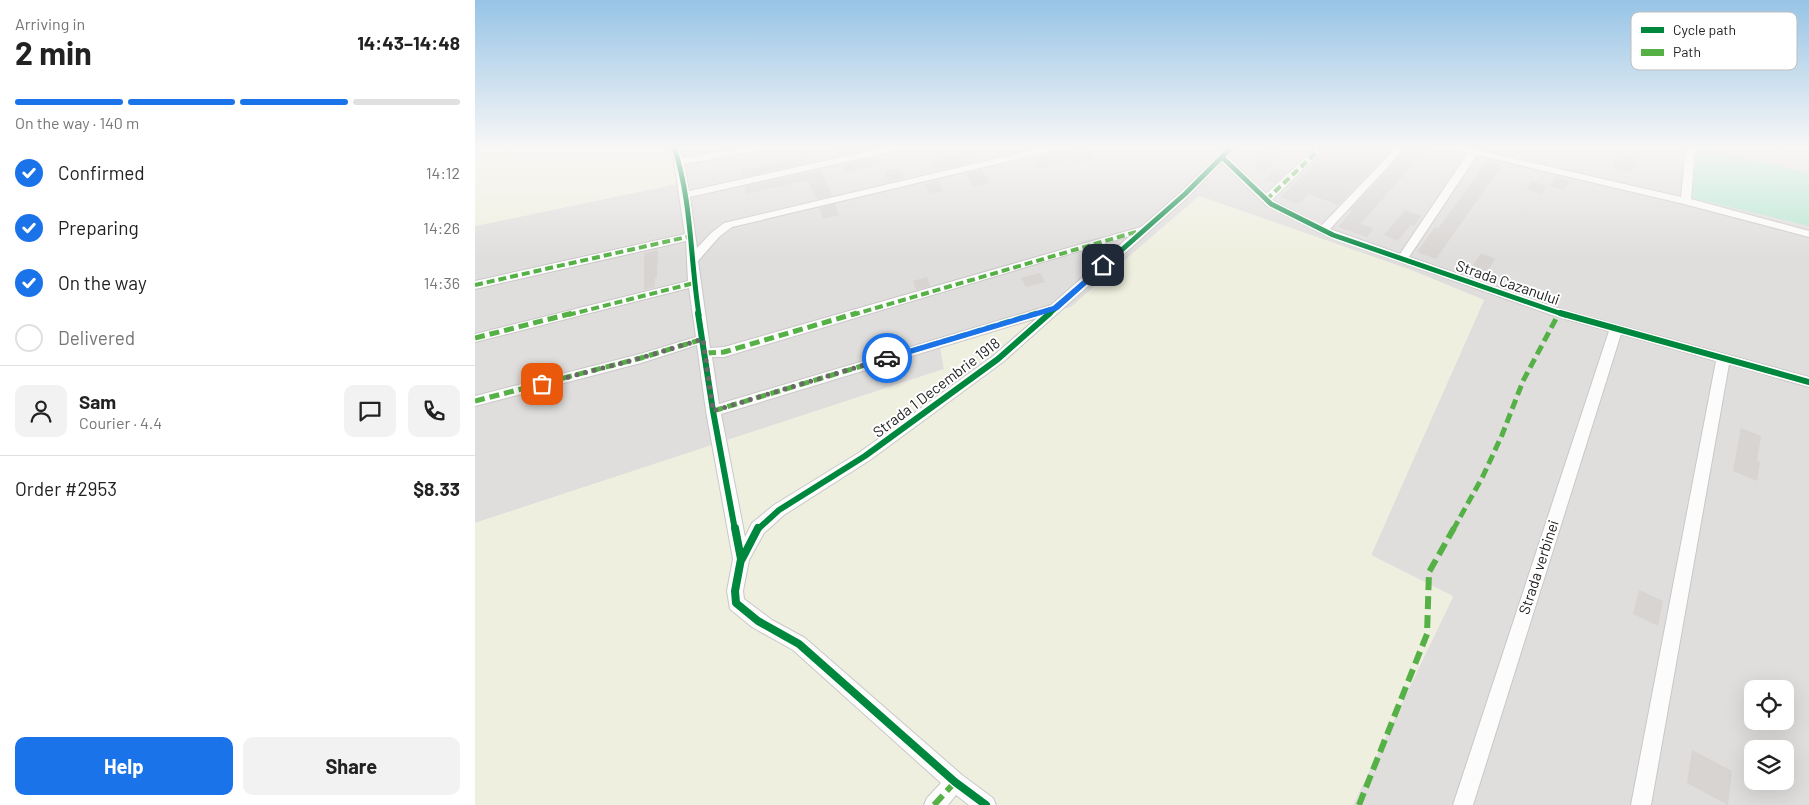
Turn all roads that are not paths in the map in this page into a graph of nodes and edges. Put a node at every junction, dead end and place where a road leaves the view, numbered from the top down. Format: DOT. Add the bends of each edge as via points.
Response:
graph roads {
  1 [pos="683,185"];
  2 [pos="730,185"];
  3 [pos="896,185"];
  4 [pos="1194,185"];
  5 [pos="1250,185"];
  6 [pos="1282,185"];
  7 [pos="1366,185"];
  8 [pos="1452,185"];
  9 [pos="1615,185"];
  10 [pos="1687,185"];
  11 [pos="685,195"];
  12 [pos="1266,200"];
  13 [pos="1686,201"];
  14 [pos="1146,229"];
  15 [pos="1323,230"];
  16 [pos="1809,234"];
  17 [pos="691,236"];
  18 [pos="694,259"];
  19 [pos="1403,259"];
  20 [pos="694,283"];
  21 [pos="475,284"];
  22 [pos="1056,308"];
  23 [pos="1616,330"];
  24 [pos="475,338"];
  25 [pos="705,346"];
  26 [pos="1723,359"];
  27 [pos="1809,382"];
  28 [pos="475,401"];
  29 [pos="713,411"];
  30 [pos="741,559"];
  31 [pos="955,782"];
  32 [pos="934,805"];
  33 [pos="986,805"];
  34 [pos="1463,805"];
  35 [pos="1641,805"];
  1 -- 11 [label="street"];
  2 -- 11 [label="street"];
  3 -- 18 [label="street" via="728,225"];
  4 -- 14 [label="street, Strada 1 Decembrie 1918"];
  5 -- 12 [label="street, Strada Cazanului"];
  6 -- 12 [label="street"];
  7 -- 15 [label="street"];
  8 -- 19 [label="street"];
  9 -- 13 [label="street"];
  10 -- 13 [label="street"];
  11 -- 17 [label="street"];
  12 -- 15 [label="street, Strada Cazanului"];
  13 -- 16 [label="street"];
  14 -- 22 [label="street, Strada 1 Decembrie 1918"];
  14 -- 25 [label="street" via="725,352"];
  15 -- 19 [label="street, Strada Cazanului"];
  17 -- 18 [label="street"];
  17 -- 21 [label="street"];
  18 -- 20 [label="street"];
  19 -- 23 [label="street, Strada Cazanului" via="1513,299"];
  20 -- 24 [label="street"];
  20 -- 25 [label="street"];
  22 -- 29 [label="street"];
  22 -- 30 [label="street, Strada 1 Decembrie 1918" via="961,387 865,456 779,510 758,528"];
  23 -- 26 [label="street, Strada Cazanului"];
  23 -- 34 [label="street, Strada verbinei"];
  25 -- 28 [label="street" via="633,360"];
  25 -- 29 [label="street"];
  26 -- 27 [label="street, Strada Cazanului"];
  26 -- 35 [label="street"];
  29 -- 30 [label="street"];
  30 -- 31 [label="street" via="736,603 758,622 799,644"];
  31 -- 32 [label="street"];
  31 -- 33 [label="street"];
}
